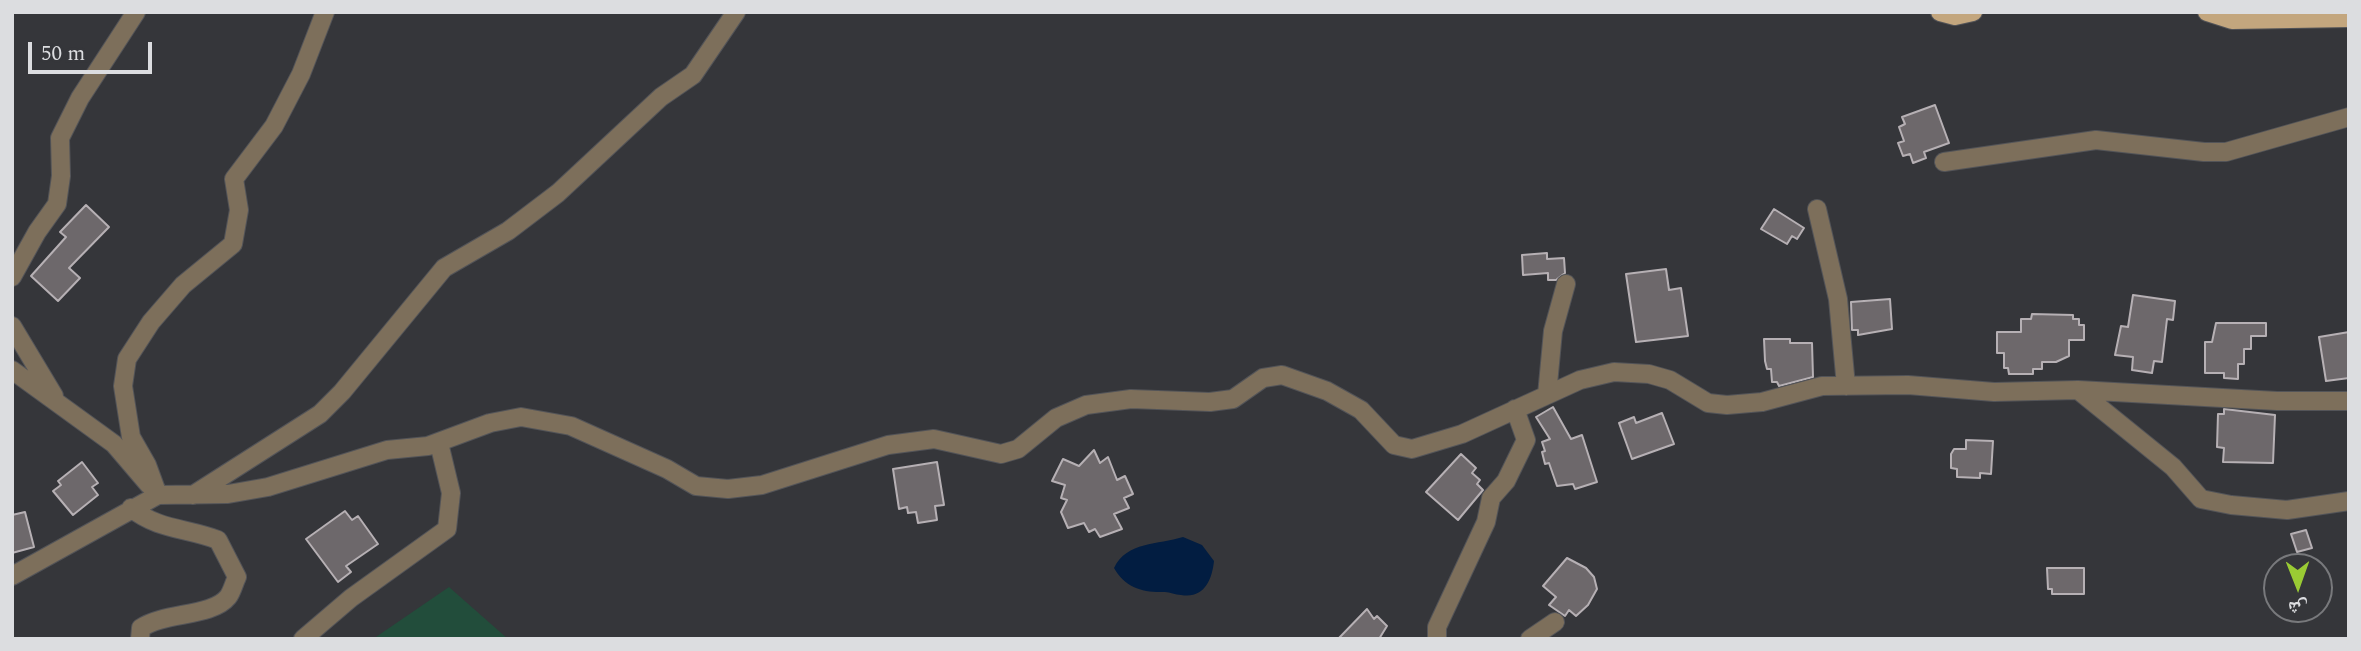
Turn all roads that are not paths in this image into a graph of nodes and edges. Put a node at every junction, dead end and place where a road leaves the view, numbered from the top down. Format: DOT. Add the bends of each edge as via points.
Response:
graph roads {
  1 [pos="136,12"];
  2 [pos="325,12"];
  3 [pos="736,12"];
  4 [pos="1940,12"];
  5 [pos="1973,12"];
  6 [pos="2207,12"];
  7 [pos="2349,18"];
  8 [pos="2349,117"];
  9 [pos="1944,162"];
  10 [pos="1817,209"];
  11 [pos="12,276"];
  12 [pos="1566,284"];
  13 [pos="12,326"];
  14 [pos="12,370"];
  15 [pos="1846,386"];
  16 [pos="2078,390"];
  17 [pos="1547,395"];
  18 [pos="56,399"];
  19 [pos="2349,401"];
  20 [pos="1515,409"];
  21 [pos="439,443"];
  22 [pos="158,495"];
  23 [pos="192,495"];
  24 [pos="2349,501"];
  25 [pos="131,508"];
  26 [pos="12,576"];
  27 [pos="1555,622"];
  28 [pos="140,639"];
  29 [pos="303,639"];
  30 [pos="1437,639"];
  31 [pos="1530,639"];
  1 -- 11 [label="street" via="80,98 60,138 57,204"];
  2 -- 22 [label="street" via="274,126 234,179 239,210 233,244 183,285 127,359 123,386 131,437"];
  3 -- 23 [label="street" via="693,75 661,97 558,193 508,231 444,268 320,415"];
  4 -- 5 [label="main road" via="1955,16"];
  6 -- 7 [label="main road" via="2232,20"];
  8 -- 9 [label="street" via="2226,152 2096,139"];
  10 -- 15 [label="street" via="1838,299"];
  12 -- 17 [label="street" via="1553,331"];
  13 -- 18 [label="street"];
  14 -- 18 [label="street"];
  15 -- 16 [label="street"];
  15 -- 17 [label="street" via="1822,386 1762,402 1727,405 1708,403 1670,380 1614,372"];
  16 -- 19 [label="street"];
  16 -- 24 [label="street" via="2174,467 2201,499 2287,510"];
  17 -- 20 [label="street"];
  18 -- 22 [label="street" via="114,444"];
  20 -- 21 [label="street" via="1462,434 1412,450 1394,444 1361,410 1339,397 1282,375 1263,377 1233,399 1131,399 1086,405 1056,418 1018,449 1001,454 934,439 888,445 762,485 728,489 696,486 618,446 541,419 521,417 490,423"];
  20 -- 30 [label="street" via="1526,440 1506,481 1491,498 1486,522 1437,627"];
  21 -- 23 [label="street" via="387,450 268,487"];
  21 -- 29 [label="street" via="451,493 447,529"];
  22 -- 23 [label="street"];
  22 -- 25 [label="street"];
  25 -- 26 [label="street"];
  25 -- 28 [label="street" via="147,522 189,529 218,540 237,577 227,598 203,611 151,621 141,628"];
  27 -- 31 [label="street"];
}
